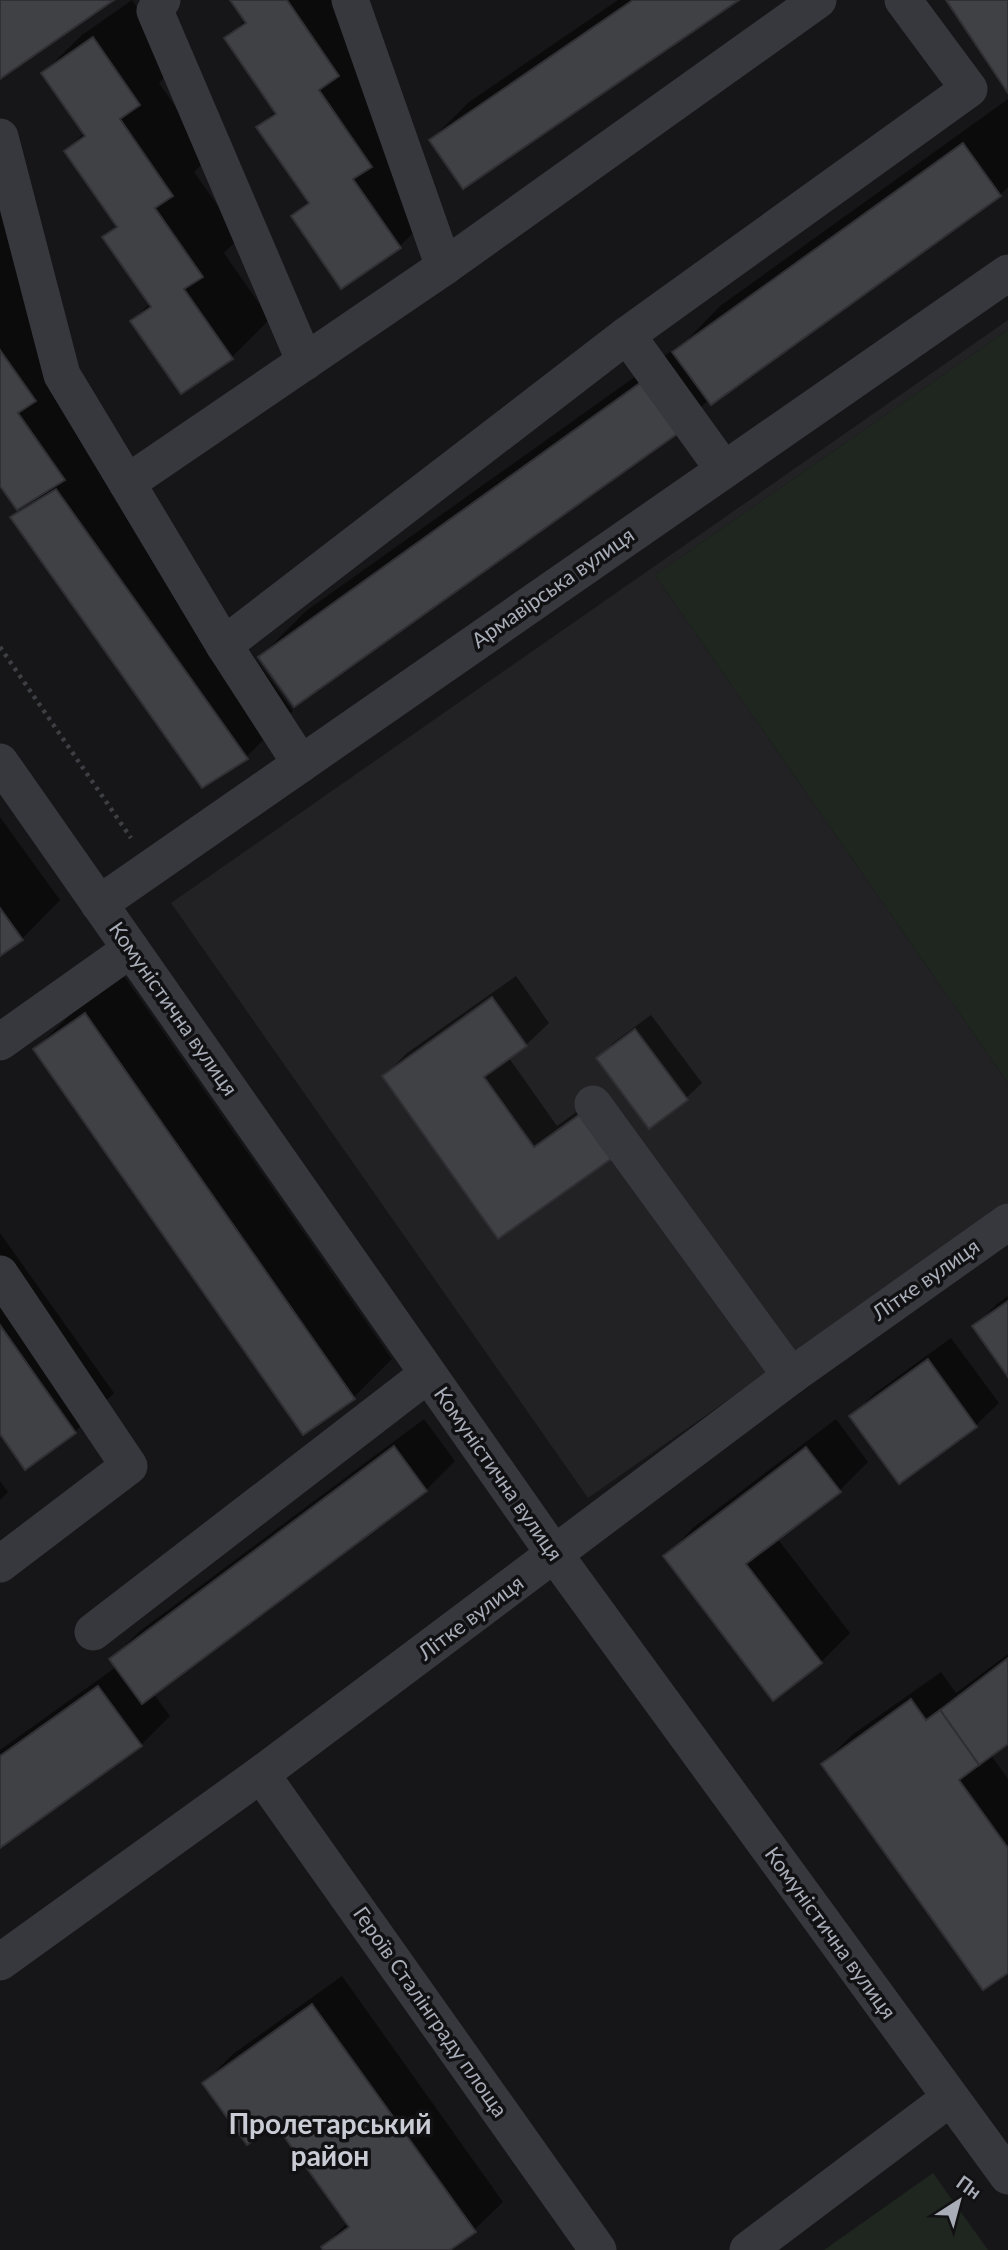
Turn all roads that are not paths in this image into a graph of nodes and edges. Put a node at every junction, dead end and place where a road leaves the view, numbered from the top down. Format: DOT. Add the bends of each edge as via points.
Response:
graph roads {
  1 [pos="162,0"];
  2 [pos="350,0"];
  3 [pos="818,0"];
  4 [pos="903,0"];
  5 [pos="0,138"];
  6 [pos="444,267"];
  7 [pos="1008,273"];
  8 [pos="627,335"];
  9 [pos="305,362"];
  10 [pos="724,470"];
  11 [pos="127,483"];
  12 [pos="224,645"];
  13 [pos="0,762"];
  14 [pos="301,764"];
  15 [pos="99,904"];
  16 [pos="131,949"];
  17 [pos="0,1042"];
  18 [pos="593,1104"];
  19 [pos="1008,1222"];
  20 [pos="0,1274"];
  21 [pos="428,1374"];
  22 [pos="791,1376"];
  23 [pos="555,1555"];
  24 [pos="0,1564"];
  25 [pos="93,1632"];
  26 [pos="261,1774"];
  27 [pos="0,1962"];
  28 [pos="950,2098"];
  29 [pos="1008,2176"];
  30 [pos="598,2250"];
  31 [pos="748,2250"];
  1 -- 9 [label="street" via="155,11"];
  2 -- 6 [label="street"];
  3 -- 6 [label="street"];
  4 -- 8 [label="street" via="969,89"];
  5 -- 11 [label="street" via="62,375"];
  6 -- 9 [label="street"];
  7 -- 10 [label="street, Армавірська вулиця"];
  8 -- 10 [label="street"];
  8 -- 12 [label="street"];
  9 -- 11 [label="street"];
  10 -- 14 [label="street, Армавірська вулиця"];
  11 -- 12 [label="street"];
  12 -- 14 [label="street"];
  13 -- 15 [label="street, Комуністична вулиця"];
  14 -- 15 [label="street, Армавірська вулиця"];
  15 -- 16 [label="street, Комуністична вулиця"];
  16 -- 17 [label="street"];
  16 -- 21 [label="street, Комуністична вулиця"];
  18 -- 22 [label="street"];
  19 -- 22 [label="street, Літке вулиця"];
  20 -- 24 [label="street" via="129,1466"];
  21 -- 23 [label="street, Комуністична вулиця"];
  21 -- 25 [label="street"];
  22 -- 23 [label="street, Літке вулиця"];
  23 -- 26 [label="street, Літке вулиця"];
  23 -- 28 [label="street, Комуністична вулиця"];
  26 -- 27 [label="street, Літке вулиця"];
  26 -- 30 [label="street, Героїв Сталінграду площа"];
  28 -- 29 [label="street, Комуністична вулиця"];
  28 -- 31 [label="street"];
}
